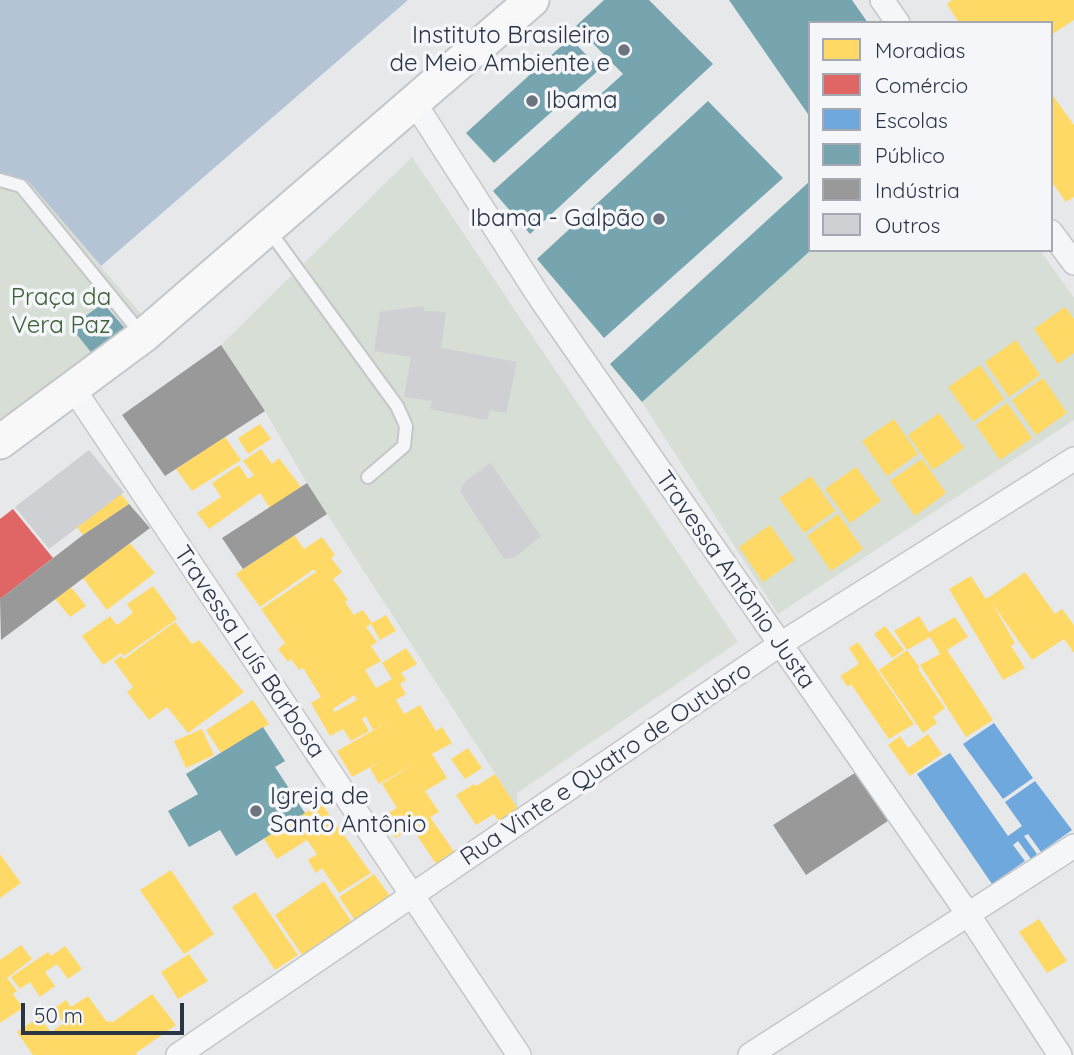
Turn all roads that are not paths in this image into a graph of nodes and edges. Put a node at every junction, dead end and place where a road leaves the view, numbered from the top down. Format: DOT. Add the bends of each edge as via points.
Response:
graph roads {
  1 [pos="533,0"];
  2 [pos="882,0"];
  3 [pos="897,21"];
  4 [pos="414,102"];
  5 [pos="0,180"];
  6 [pos="267,229"];
  7 [pos="1053,235"];
  8 [pos="1074,263"];
  9 [pos="146,340"];
  10 [pos="73,388"];
  11 [pos="0,442"];
  12 [pos="1074,458"];
  13 [pos="368,477"];
  14 [pos="779,645"];
  15 [pos="1074,846"];
  16 [pos="414,895"];
  17 [pos="968,914"];
  18 [pos="178,1055"];
  19 [pos="519,1055"];
  20 [pos="750,1055"];
  21 [pos="1060,1055"];
  1 -- 4 [label="street"];
  2 -- 3 [label="street"];
  4 -- 6 [label="street"];
  4 -- 14 [label="street, Travessa Antônio Justa" via="540,298"];
  5 -- 9 [label="lane" via="20,186"];
  6 -- 9 [label="street"];
  6 -- 13 [label="lane" via="407,426 404,446"];
  7 -- 8 [label="street"];
  9 -- 10 [label="street"];
  10 -- 11 [label="street"];
  10 -- 16 [label="street, Travessa Luís Barbosa"];
  12 -- 14 [label="street, Rua Vinte e Quatro de Outubro"];
  14 -- 16 [label="street, Rua Vinte e Quatro de Outubro"];
  14 -- 17 [label="street, Travessa Antônio Justa"];
  15 -- 17 [label="street"];
  16 -- 18 [label="street, Rua Vinte e Quatro de Outubro"];
  16 -- 19 [label="street, Travessa Luís Barbosa"];
  17 -- 20 [label="street"];
  17 -- 21 [label="street, Travessa Antônio Justa"];
}
